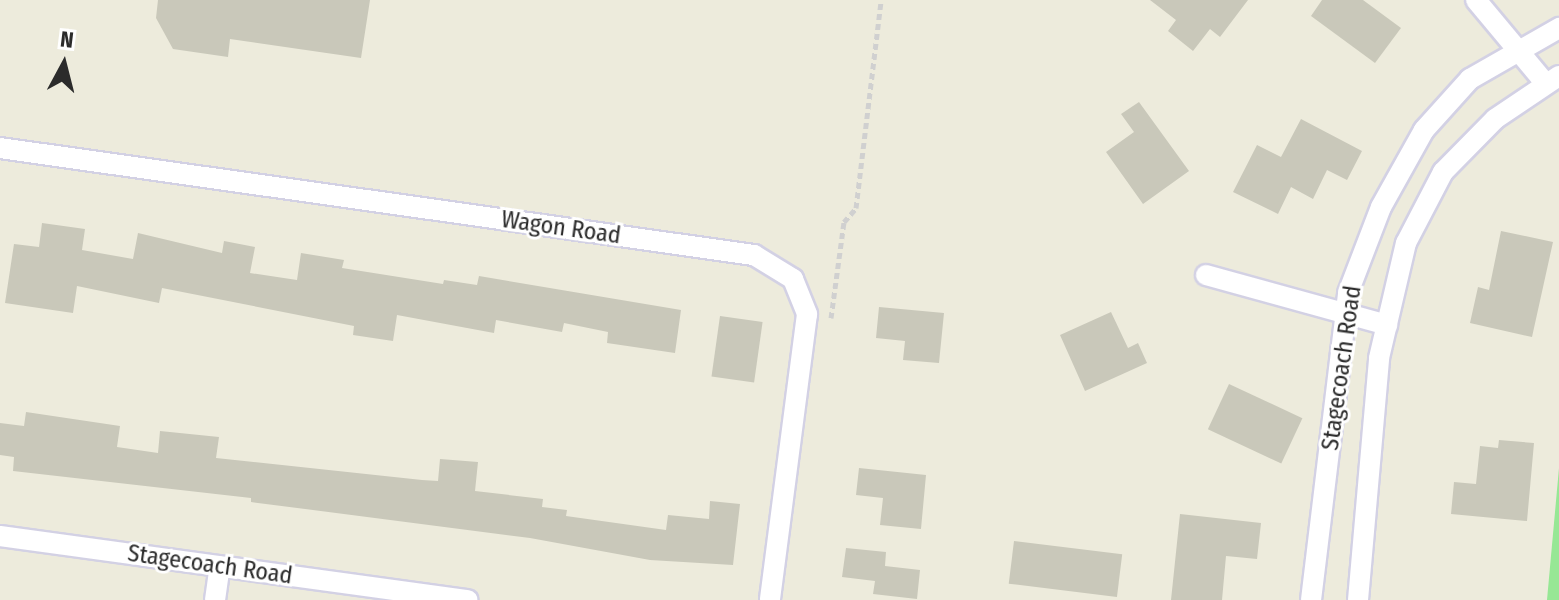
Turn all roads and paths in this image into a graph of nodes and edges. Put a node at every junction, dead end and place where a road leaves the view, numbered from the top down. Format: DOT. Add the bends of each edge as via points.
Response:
graph roads {
  1 [pos="881,0"];
  2 [pos="1476,0"];
  3 [pos="1559,28"];
  4 [pos="1519,51"];
  5 [pos="1553,80"];
  6 [pos="0,148"];
  7 [pos="1206,275"];
  8 [pos="1345,316"];
  9 [pos="1387,325"];
  10 [pos="829,334"];
  11 [pos="0,536"];
  12 [pos="220,566"];
  13 [pos="215,600"];
  14 [pos="468,600"];
  15 [pos="770,600"];
  16 [pos="1311,600"];
  17 [pos="1358,600"];
  1 -- 10 [label="path" via="856,208 844,222"];
  2 -- 4 [label="street"];
  3 -- 4 [label="street, Stagecoach Road"];
  4 -- 5 [label="street"];
  4 -- 8 [label="street, Stagecoach Road" via="1470,79 1424,130 1381,207 1348,293"];
  5 -- 9 [label="street, Stagecoach Road" via="1495,119 1443,172 1406,243"];
  6 -- 15 [label="street, Wagon Road" via="754,255 793,279 807,314"];
  7 -- 8 [label="street"];
  8 -- 9 [label="street"];
  8 -- 16 [label="street, Stagecoach Road"];
  9 -- 17 [label="street, Stagecoach Road" via="1379,358"];
  11 -- 12 [label="street, Stagecoach Road"];
  12 -- 13 [label="street"];
  12 -- 14 [label="street, Stagecoach Road"];
}
